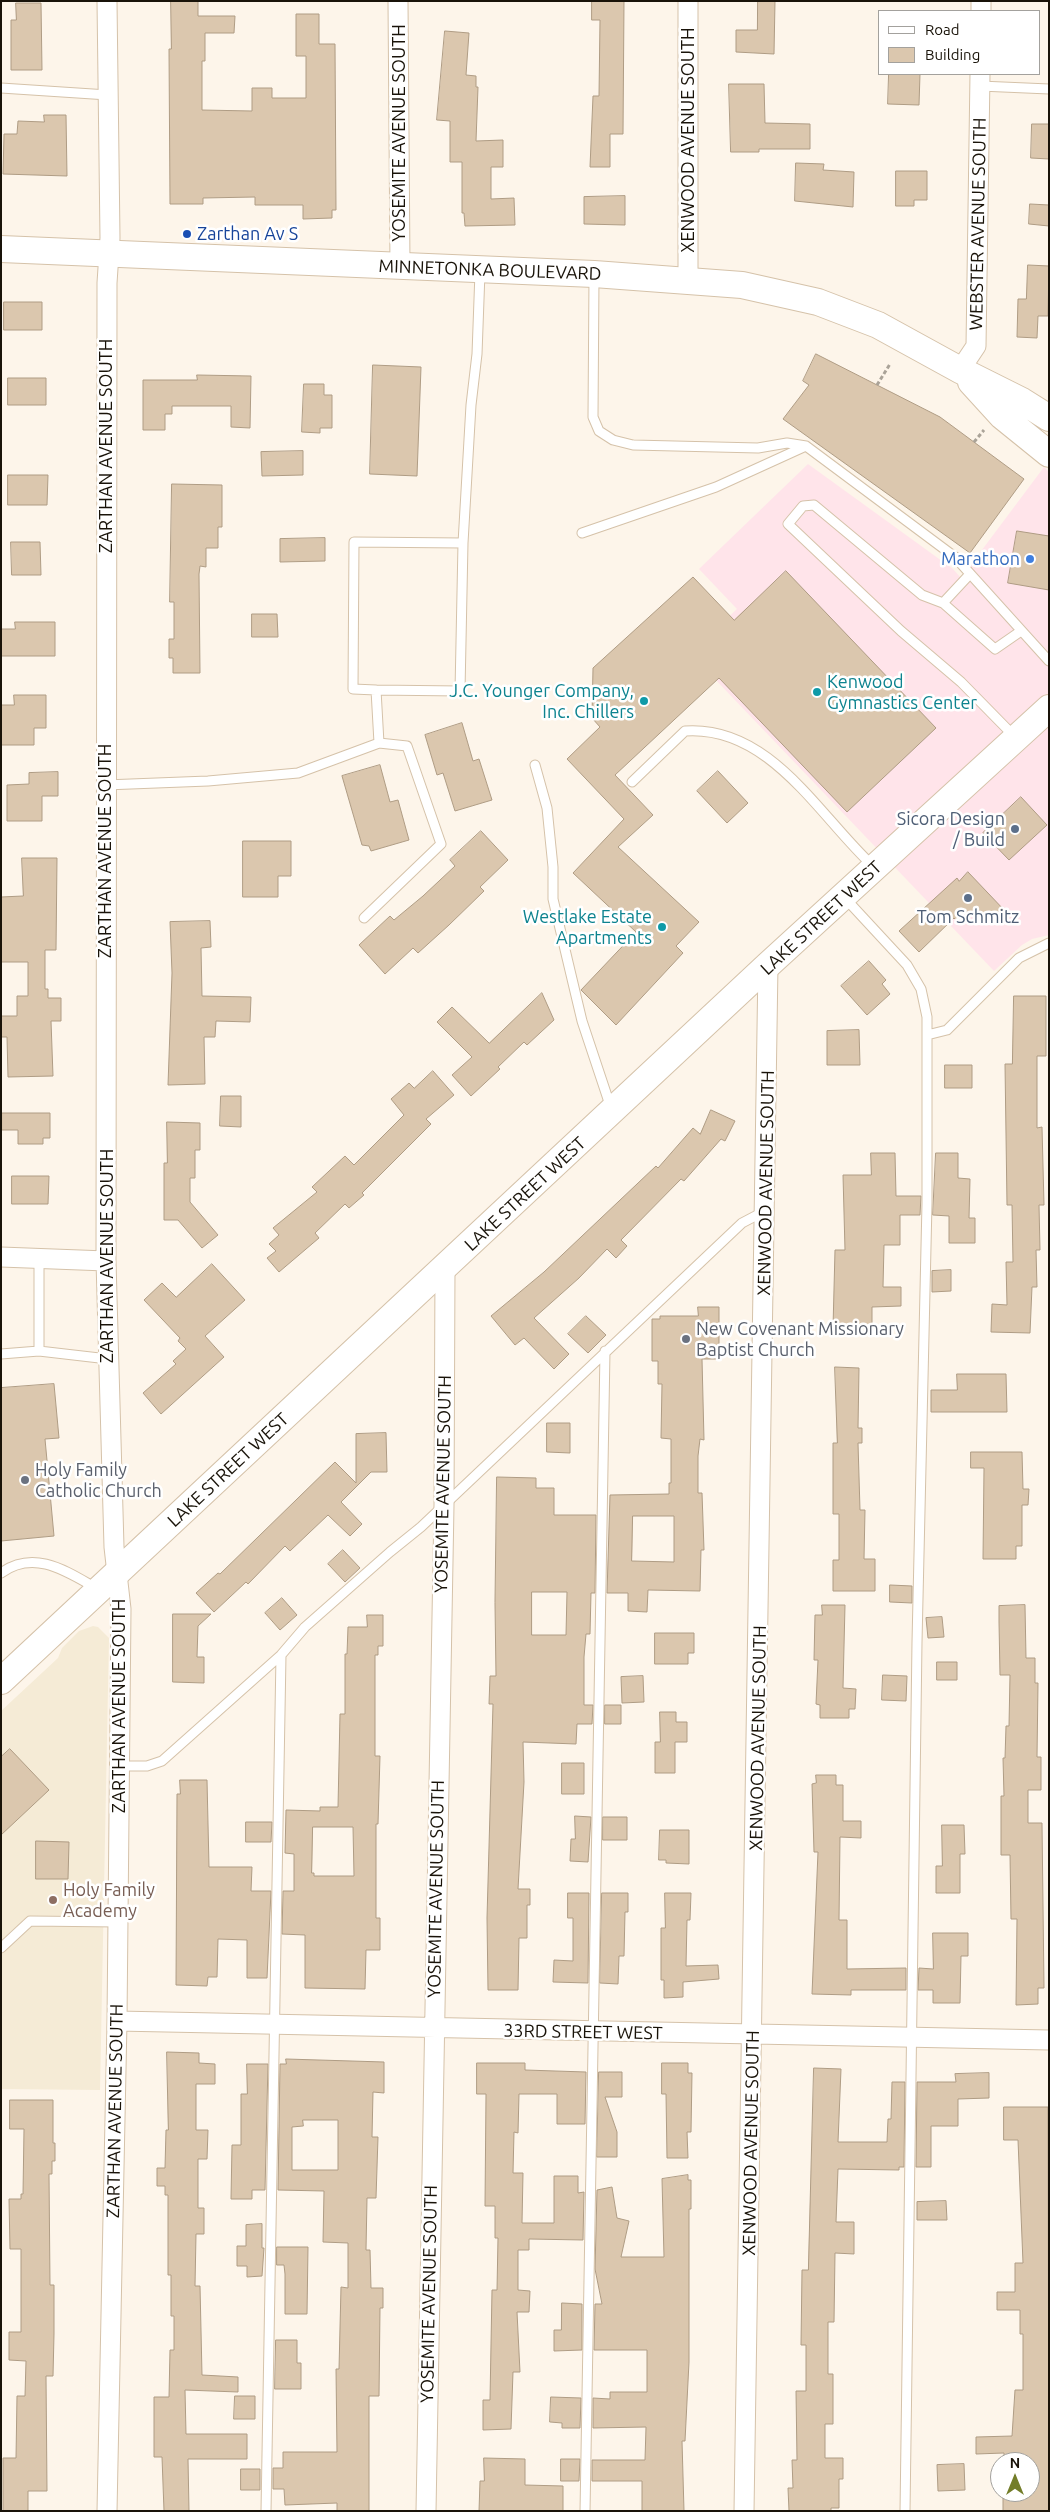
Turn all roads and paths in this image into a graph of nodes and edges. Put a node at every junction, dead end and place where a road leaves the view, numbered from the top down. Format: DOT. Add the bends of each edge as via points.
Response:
graph roads {
  1 [pos="107,1"];
  2 [pos="398,1"];
  3 [pos="688,1"];
  4 [pos="980,80"];
  5 [pos="1,88"];
  6 [pos="1049,90"];
  7 [pos="108,95"];
  8 [pos="1,249"];
  9 [pos="110,254"];
  10 [pos="400,266"];
  11 [pos="481,269"];
  12 [pos="594,274"];
  13 [pos="688,279"];
  14 [pos="890,364"];
  15 [pos="960,370"];
  16 [pos="877,385"];
  17 [pos="1049,418"];
  18 [pos="987,426"];
  19 [pos="974,442"];
  20 [pos="806,446"];
  21 [pos="1049,454"];
  22 [pos="582,533"];
  23 [pos="463,543"];
  24 [pos="970,574"];
  25 [pos="943,603"];
  26 [pos="1021,631"];
  27 [pos="1049,661"];
  28 [pos="376,690"];
  29 [pos="1049,708"];
  30 [pos="1016,739"];
  31 [pos="379,743"];
  32 [pos="535,765"];
  33 [pos="632,782"];
  34 [pos="105,785"];
  35 [pos="875,868"];
  36 [pos="844,897"];
  37 [pos="364,918"];
  38 [pos="1049,944"];
  39 [pos="768,965"];
  40 [pos="927,1035"];
  41 [pos="612,1113"];
  42 [pos="766,1211"];
  43 [pos="1,1257"];
  44 [pos="39,1258"];
  45 [pos="106,1261"];
  46 [pos="445,1268"];
  47 [pos="39,1352"];
  48 [pos="605,1352"];
  49 [pos="1,1354"];
  50 [pos="108,1359"];
  51 [pos="444,1505"];
  52 [pos="1,1573"];
  53 [pos="108,1581"];
  54 [pos="281,1655"];
  55 [pos="1,1681"];
  56 [pos="120,1766"];
  57 [pos="118,1922"];
  58 [pos="1,1948"];
  59 [pos="117,2021"];
  60 [pos="275,2024"];
  61 [pos="433,2028"];
  62 [pos="595,2032"];
  63 [pos="753,2036"];
  64 [pos="912,2038"];
  65 [pos="1049,2040"];
  66 [pos="107,2511"];
  67 [pos="266,2511"];
  68 [pos="426,2511"];
  69 [pos="586,2511"];
  70 [pos="744,2511"];
  71 [pos="905,2511"];
  1 -- 7 [label="street, ZARTHAN AVENUE SOUTH"];
  2 -- 10 [label="street, YOSEMITE AVENUE SOUTH"];
  3 -- 13 [label="street, XENWOOD AVENUE SOUTH"];
  4 -- 6 [label="lane"];
  4 -- 15 [label="street, WEBSTER AVENUE SOUTH" via="976,346"];
  5 -- 7 [label="lane"];
  7 -- 9 [label="street, ZARTHAN AVENUE SOUTH"];
  8 -- 9 [label="street, MINNETONKA BOULEVARD"];
  9 -- 10 [label="street, MINNETONKA BOULEVARD"];
  9 -- 34 [label="street, ZARTHAN AVENUE SOUTH" via="107,283"];
  10 -- 11 [label="street, MINNETONKA BOULEVARD"];
  11 -- 12 [label="street, MINNETONKA BOULEVARD"];
  11 -- 23 [label="lane"];
  12 -- 13 [label="street, MINNETONKA BOULEVARD"];
  12 -- 20 [label="lane" via="593,417 599,431 613,440 633,445 758,448 787,443"];
  13 -- 15 [label="street, MINNETONKA BOULEVARD" via="742,284 818,302 878,325"];
  14 -- 16 [label="path"];
  15 -- 17 [label="street, MINNETONKA BOULEVARD"];
  15 -- 21 [label="street, MINNETONKA BOULEVARD" via="1002,416"];
  18 -- 19 [label="path"];
  20 -- 22 [label="lane" via="716,487"];
  20 -- 24 [label="lane" via="955,557"];
  23 -- 28 [label="lane" via="460,691"];
  23 -- 28 [label="lane" via="354,542 353,689"];
  24 -- 25 [label="lane"];
  24 -- 26 [label="lane"];
  25 -- 26 [label="lane" via="995,649"];
  25 -- 30 [label="lane" via="922,595 814,505 803,506 788,524 901,632 961,682"];
  26 -- 27 [label="lane"];
  28 -- 31 [label="lane"];
  29 -- 30 [label="street, LAKE STREET WEST"];
  30 -- 35 [label="street, LAKE STREET WEST"];
  31 -- 34 [label="lane" via="298,773"];
  31 -- 37 [label="lane" via="407,746 440,844"];
  32 -- 41 [label="lane" via="547,808 553,899 582,1021"];
  33 -- 35 [label="lane" via="686,731 718,733 753,748 779,765"];
  34 -- 45 [label="street, ZARTHAN AVENUE SOUTH"];
  35 -- 36 [label="street, LAKE STREET WEST"];
  36 -- 39 [label="street, LAKE STREET WEST"];
  36 -- 40 [label="lane" via="907,965 921,989"];
  38 -- 40 [label="lane" via="1019,958 947,1030"];
  39 -- 41 [label="street, LAKE STREET WEST"];
  39 -- 42 [label="street, XENWOOD AVENUE SOUTH"];
  40 -- 64 [label="lane" via="927,1203"];
  41 -- 46 [label="street, LAKE STREET WEST"];
  42 -- 48 [label="lane" via="742,1223"];
  42 -- 63 [label="street, XENWOOD AVENUE SOUTH"];
  43 -- 44 [label="street"];
  44 -- 45 [label="street"];
  44 -- 47 [label="lane"];
  45 -- 50 [label="street, ZARTHAN AVENUE SOUTH"];
  46 -- 51 [label="street, YOSEMITE AVENUE SOUTH"];
  46 -- 53 [label="street, LAKE STREET WEST"];
  47 -- 49 [label="lane"];
  47 -- 50 [label="lane"];
  48 -- 51 [label="lane"];
  48 -- 62 [label="lane"];
  50 -- 53 [label="street, ZARTHAN AVENUE SOUTH" via="114,1547"];
  51 -- 54 [label="lane" via="305,1627"];
  51 -- 61 [label="street, YOSEMITE AVENUE SOUTH"];
  52 -- 53 [label="lane" via="11,1566 33,1561"];
  53 -- 55 [label="street, LAKE STREET WEST"];
  53 -- 56 [label="street, ZARTHAN AVENUE SOUTH" via="121,1609"];
  54 -- 56 [label="lane" via="162,1762 147,1766"];
  54 -- 60 [label="lane"];
  56 -- 57 [label="street, ZARTHAN AVENUE SOUTH"];
  57 -- 58 [label="lane" via="30,1921"];
  57 -- 59 [label="street, ZARTHAN AVENUE SOUTH"];
  59 -- 60 [label="street, 33RD STREET WEST"];
  59 -- 66 [label="street, ZARTHAN AVENUE SOUTH"];
  60 -- 61 [label="street, 33RD STREET WEST"];
  60 -- 67 [label="lane"];
  61 -- 62 [label="street, 33RD STREET WEST"];
  61 -- 68 [label="street, YOSEMITE AVENUE SOUTH"];
  62 -- 63 [label="street, 33RD STREET WEST"];
  62 -- 69 [label="lane"];
  63 -- 64 [label="street, 33RD STREET WEST"];
  63 -- 70 [label="street, XENWOOD AVENUE SOUTH"];
  64 -- 65 [label="street, 33RD STREET WEST"];
  64 -- 71 [label="lane"];
}
